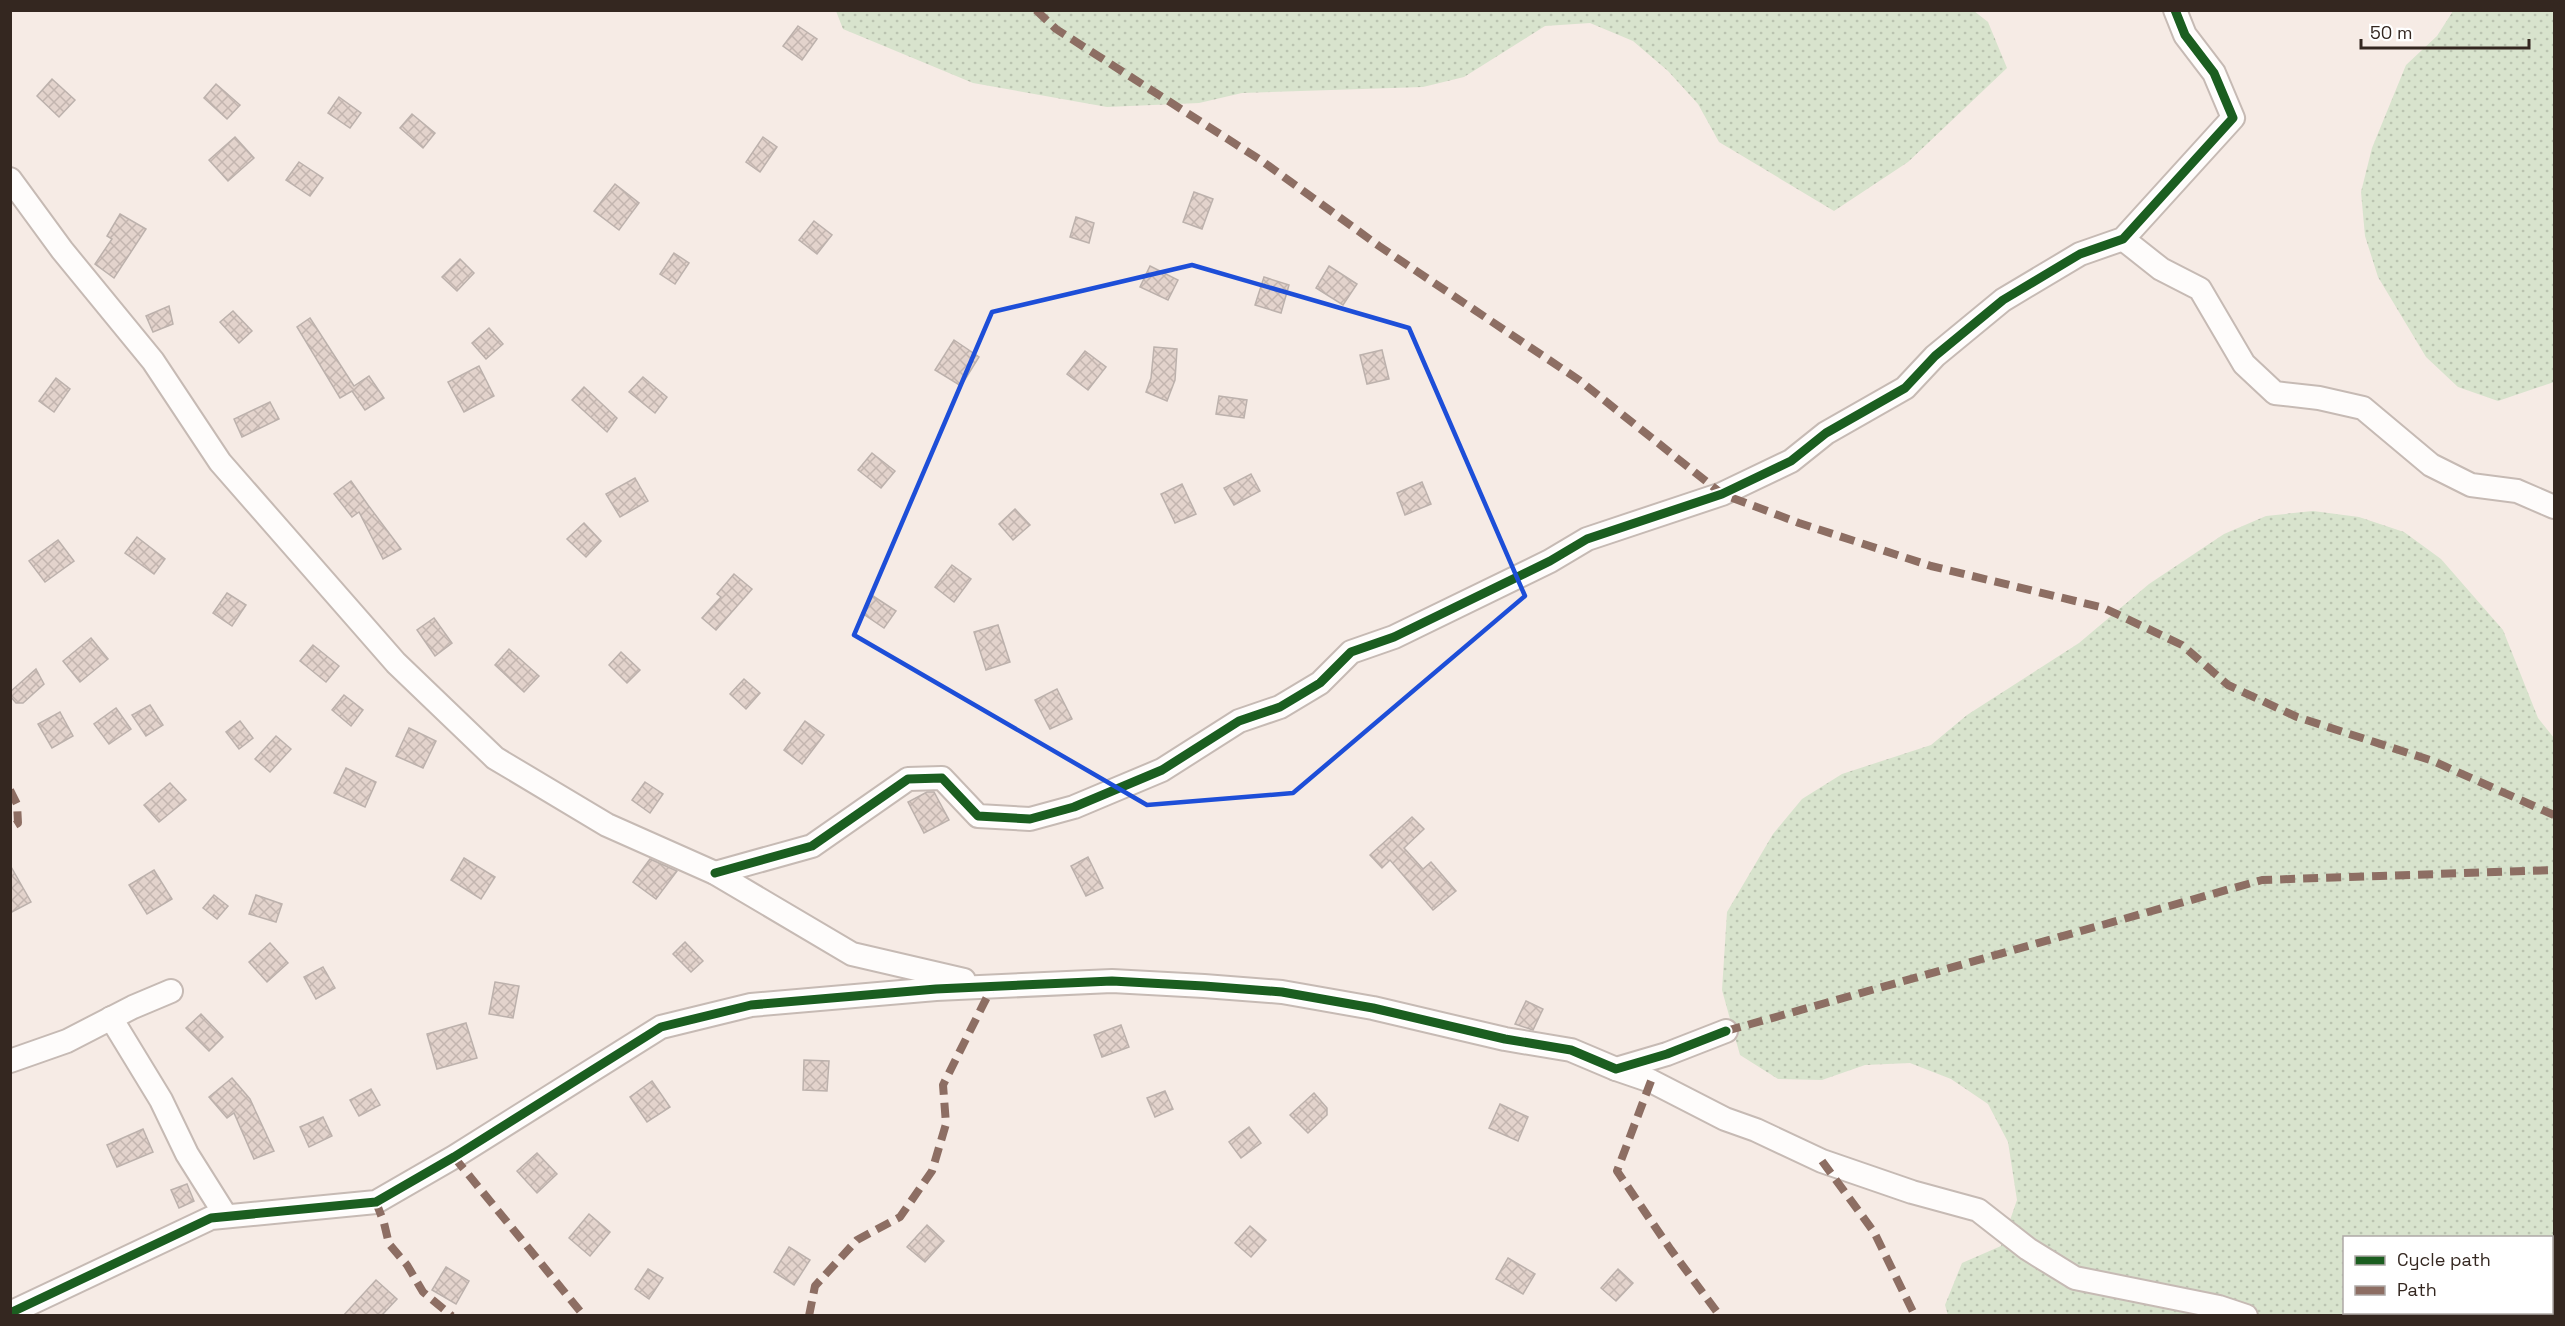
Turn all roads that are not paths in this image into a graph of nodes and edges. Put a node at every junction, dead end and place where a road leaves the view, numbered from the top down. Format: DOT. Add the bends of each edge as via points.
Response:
graph roads {
  1 [pos="2175,10"];
  2 [pos="10,179"];
  3 [pos="2122,239"];
  4 [pos="2554,507"];
  5 [pos="715,873"];
  6 [pos="992,987"];
  7 [pos="171,991"];
  8 [pos="111,1018"];
  9 [pos="1726,1031"];
  10 [pos="10,1060"];
  11 [pos="1616,1069"];
  12 [pos="226,1216"];
  13 [pos="10,1313"];
  14 [pos="2246,1316"];
  1 -- 3 [label="street" via="2186,35 2214,73 2233,117"];
  2 -- 5 [label="street" via="153,361 220,462 396,663 495,758 607,825"];
  3 -- 4 [label="street" via="2161,269 2200,289 2244,364 2275,393 2363,408 2431,465 2471,485 2517,491"];
  3 -- 5 [label="street" via="2080,254 2003,300 1935,356 1905,388 1826,433 1791,461 1722,494 1587,539 1394,637 1351,652 1320,683 1280,707 1239,721 1162,770 1074,807 1030,819 978,816 942,778 908,779 812,846"];
  5 -- 6 [label="street" via="852,954"];
  6 -- 11 [label="street" via="1112,981 1282,992 1571,1050"];
  6 -- 12 [label="street" via="751,1005 661,1028 376,1202"];
  7 -- 8 [label="street"];
  8 -- 10 [label="street" via="67,1041"];
  8 -- 12 [label="street"];
  9 -- 11 [label="street"];
  11 -- 14 [label="street" via="1651,1081 1725,1119 1822,1161 1978,1210 2028,1249 2075,1278"];
  12 -- 13 [label="street" via="211,1218"];
}
